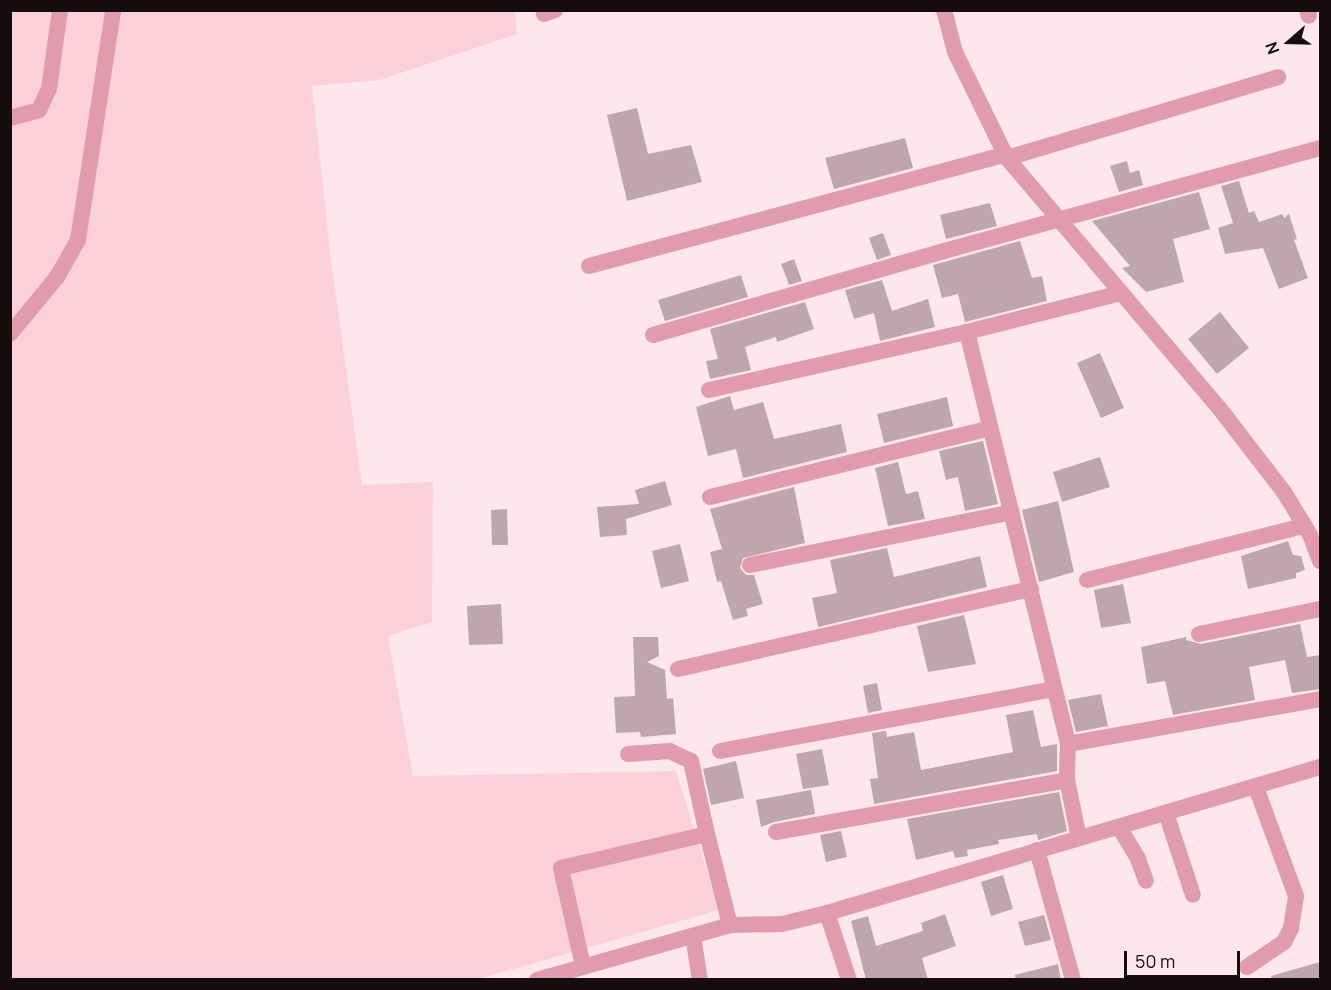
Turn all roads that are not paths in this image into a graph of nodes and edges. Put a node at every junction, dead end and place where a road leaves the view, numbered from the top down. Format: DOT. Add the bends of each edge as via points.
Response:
graph roads {
  1 [pos="60,10"];
  2 [pos="113,10"];
  3 [pos="944,10"];
  4 [pos="1278,77"];
  5 [pos="10,118"];
  6 [pos="1320,148"];
  7 [pos="1007,156"];
  8 [pos="1059,219"];
  9 [pos="589,266"];
  10 [pos="1121,293"];
  11 [pos="967,332"];
  12 [pos="10,334"];
  13 [pos="653,335"];
  14 [pos="709,390"];
  15 [pos="990,428"];
  16 [pos="710,497"];
  17 [pos="1012,512"];
  18 [pos="1304,526"];
  19 [pos="1320,561"];
  20 [pos="750,565"];
  21 [pos="1087,580"];
  22 [pos="1031,589"];
  23 [pos="1320,609"];
  24 [pos="1199,634"];
  25 [pos="678,669"];
  26 [pos="1053,689"];
  27 [pos="1320,699"];
  28 [pos="1068,744"];
  29 [pos="720,751"];
  30 [pos="628,754"];
  31 [pos="1320,767"];
  32 [pos="1067,780"];
  33 [pos="1256,787"];
  34 [pos="1167,813"];
  35 [pos="1119,827"];
  36 [pos="776,832"];
  37 [pos="707,834"];
  38 [pos="1079,838"];
  39 [pos="1037,850"];
  40 [pos="1146,881"];
  41 [pos="1193,894"];
  42 [pos="827,913"];
  43 [pos="730,925"];
  44 [pos="693,936"];
  45 [pos="583,966"];
  46 [pos="1247,967"];
  47 [pos="537,980"];
  48 [pos="700,980"];
  49 [pos="849,980"];
  50 [pos="1073,980"];
  1 -- 5 [label="street" via="49,89 39,110"];
  2 -- 12 [label="street" via="78,240 57,277"];
  3 -- 7 [label="street" via="955,52"];
  4 -- 7 [label="street"];
  6 -- 8 [label="street"];
  7 -- 8 [label="street"];
  7 -- 9 [label="street"];
  8 -- 10 [label="street"];
  8 -- 13 [label="street"];
  10 -- 11 [label="street"];
  10 -- 18 [label="street" via="1220,409 1284,492"];
  11 -- 14 [label="street"];
  11 -- 15 [label="street"];
  15 -- 16 [label="street"];
  15 -- 17 [label="street"];
  17 -- 20 [label="street"];
  17 -- 22 [label="street"];
  18 -- 19 [label="street"];
  18 -- 21 [label="street"];
  22 -- 25 [label="street"];
  22 -- 26 [label="street"];
  23 -- 24 [label="street"];
  26 -- 28 [label="street"];
  26 -- 29 [label="street"];
  27 -- 28 [label="street"];
  28 -- 32 [label="street"];
  30 -- 37 [label="street" via="670,752 691,761"];
  31 -- 33 [label="street"];
  32 -- 36 [label="street"];
  32 -- 38 [label="street"];
  33 -- 34 [label="street"];
  33 -- 46 [label="street" via="1296,896 1291,928 1284,942"];
  34 -- 35 [label="street"];
  34 -- 41 [label="street"];
  35 -- 38 [label="street"];
  35 -- 40 [label="street"];
  37 -- 43 [label="street"];
  37 -- 45 [label="street" via="561,868"];
  38 -- 39 [label="street"];
  39 -- 42 [label="street"];
  39 -- 50 [label="street"];
  42 -- 43 [label="street" via="782,924"];
  42 -- 49 [label="street"];
  43 -- 44 [label="street"];
  44 -- 45 [label="street"];
  44 -- 48 [label="street"];
  45 -- 47 [label="street"];
}
